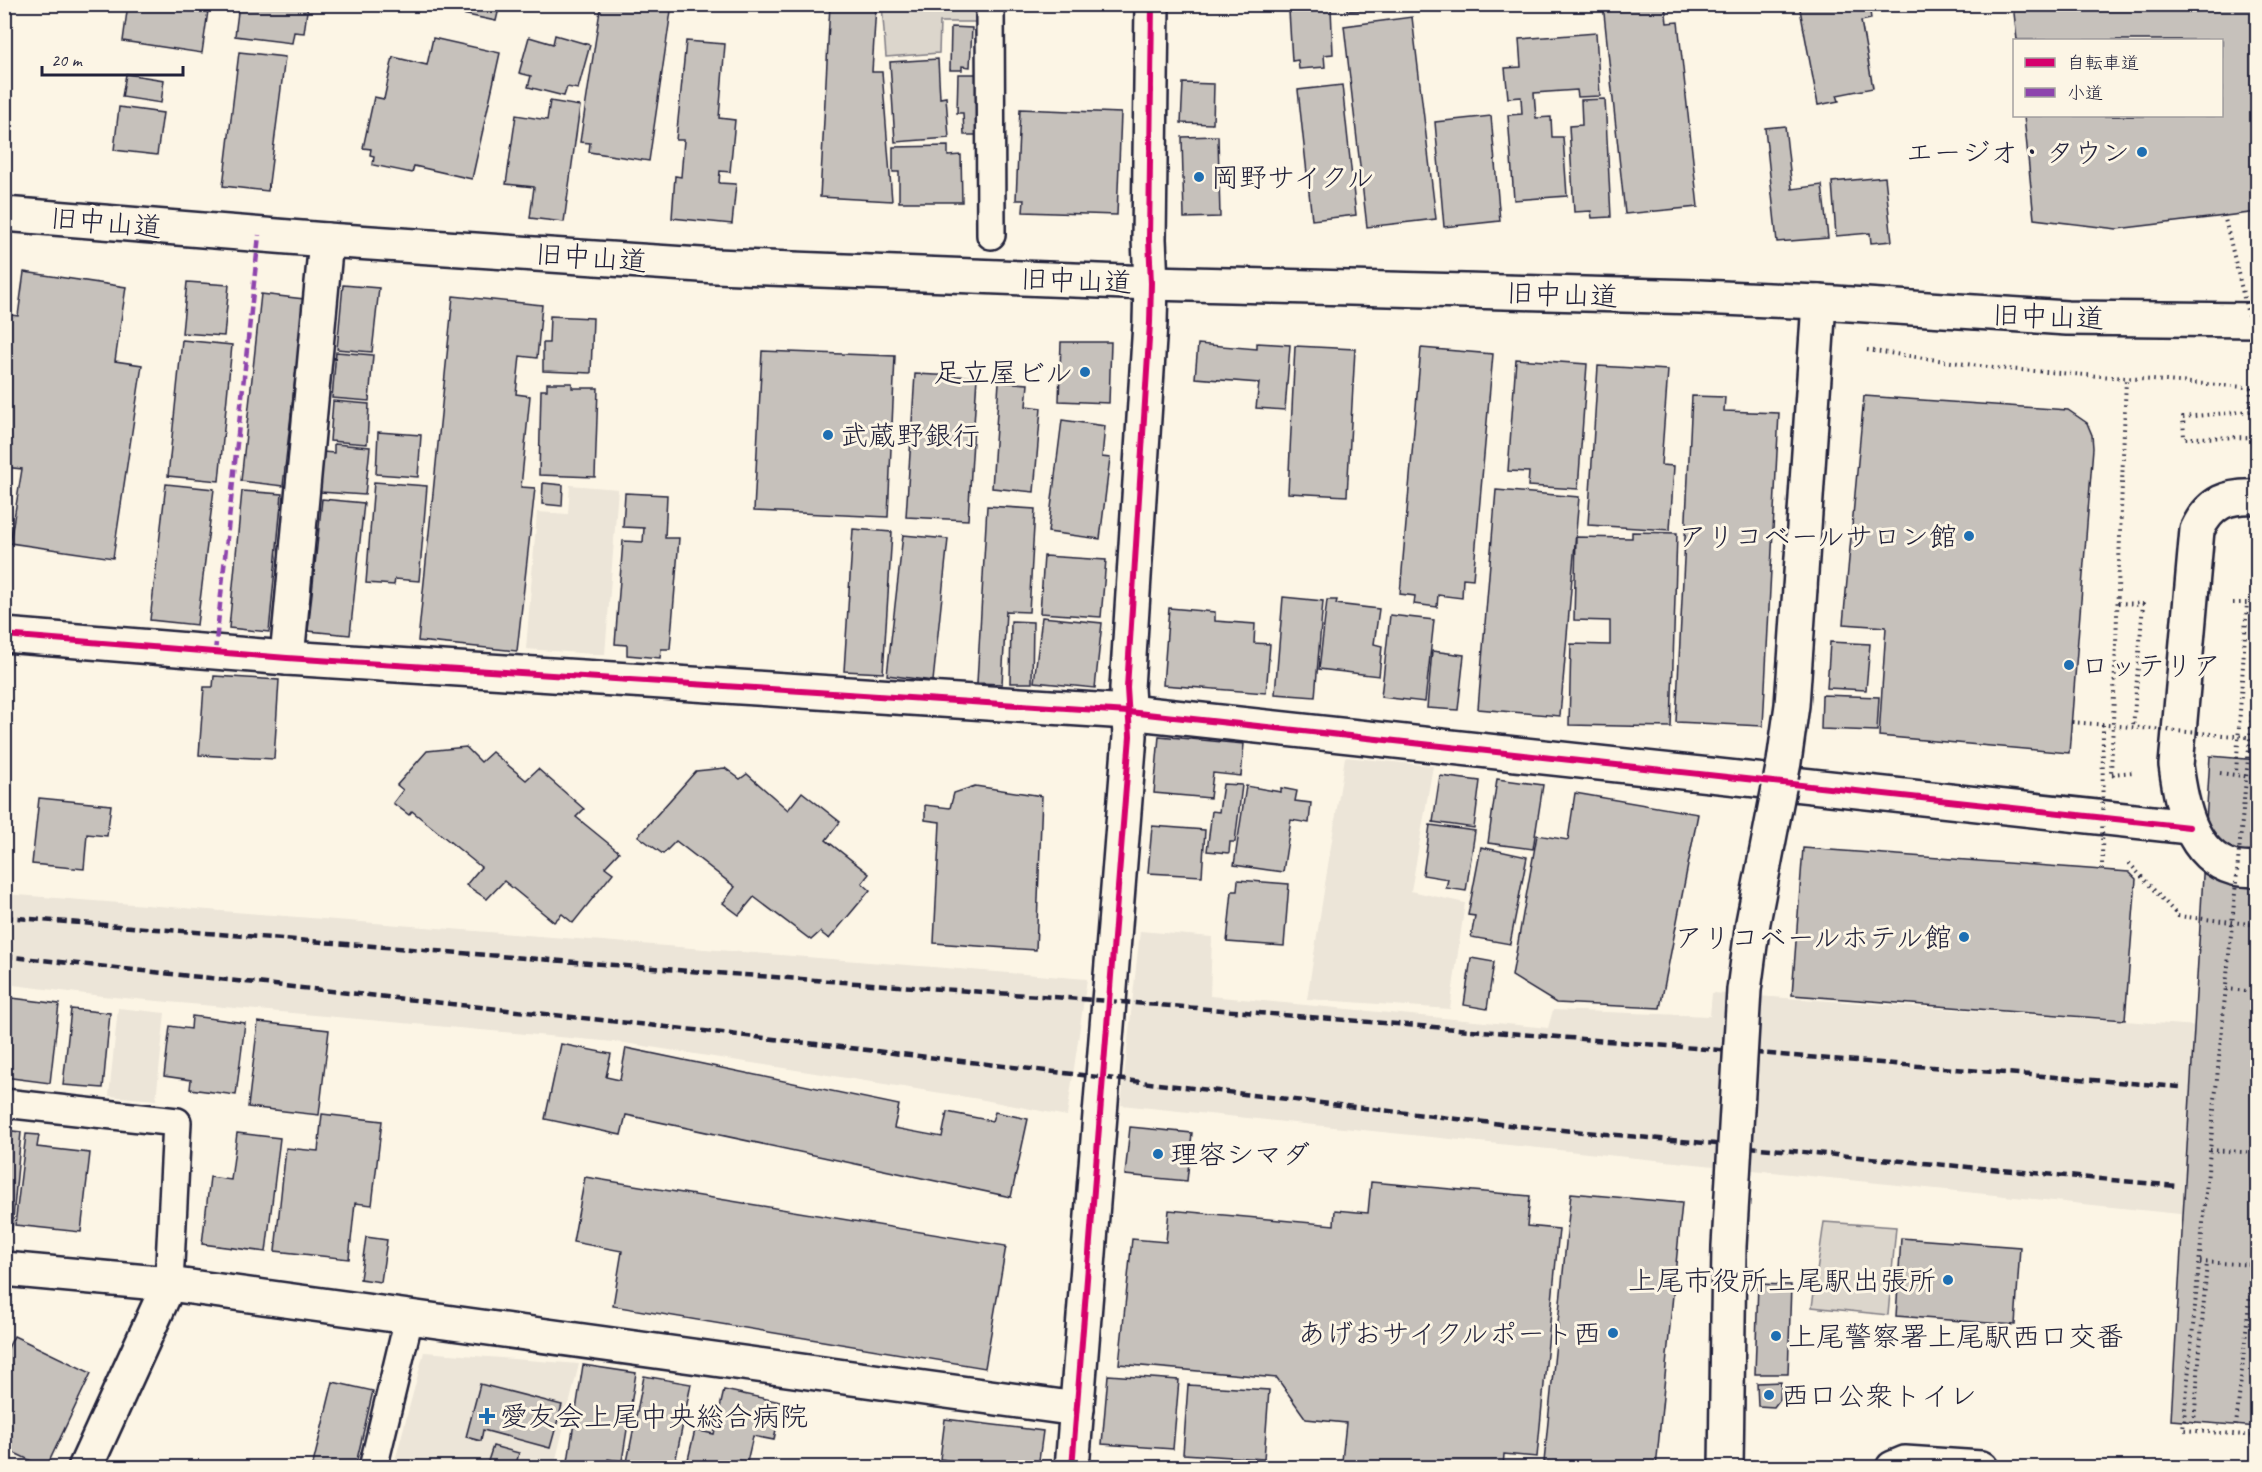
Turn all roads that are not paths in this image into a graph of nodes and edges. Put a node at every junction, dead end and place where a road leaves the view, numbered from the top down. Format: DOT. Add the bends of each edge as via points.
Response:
graph roads {
  1 [pos="990,4"];
  2 [pos="1152,4"];
  3 [pos="4,214"];
  4 [pos="991,235"];
  5 [pos="326,240"];
  6 [pos="1151,283"];
  7 [pos="1819,302"];
  8 [pos="2258,321"];
  9 [pos="2258,497"];
  10 [pos="4,635"];
  11 [pos="287,658"];
  12 [pos="1128,712"];
  13 [pos="2189,827"];
  14 [pos="2258,870"];
  15 [pos="4,1103"];
  16 [pos="4,1269"];
  17 [pos="169,1284"];
  18 [pos="409,1318"];
  19 [pos="1077,1409"];
  20 [pos="86,1467"];
  21 [pos="372,1467"];
  22 [pos="1071,1467"];
  23 [pos="1726,1467"];
  24 [pos="1893,1467"];
  25 [pos="1982,1467"];
  1 -- 4 [label="lane"];
  2 -- 6 [label="street"];
  3 -- 5 [label="street, 旧中山道"];
  5 -- 6 [label="street, 旧中山道" via="717,266"];
  5 -- 11 [label="street"];
  6 -- 7 [label="street, 旧中山道"];
  6 -- 12 [label="street" via="1126,688"];
  7 -- 8 [label="street, 旧中山道" via="2067,318"];
  7 -- 23 [label="street, bridge" via="1792,705 1744,990 1729,1246"];
  9 -- 13 [label="street" via="2223,500 2205,514 2197,530 2176,765"];
  10 -- 11 [label="street"];
  11 -- 12 [label="street"];
  12 -- 13 [label="street"];
  12 -- 19 [label="street" via="1130,736"];
  13 -- 14 [label="street" via="2215,860 2235,868"];
  15 -- 17 [label="lane" via="177,1122"];
  16 -- 17 [label="street"];
  17 -- 18 [label="street"];
  17 -- 20 [label="street"];
  18 -- 19 [label="street"];
  18 -- 21 [label="lane"];
  19 -- 22 [label="street"];
  24 -- 25 [label="street" via="1905,1463"];
}
